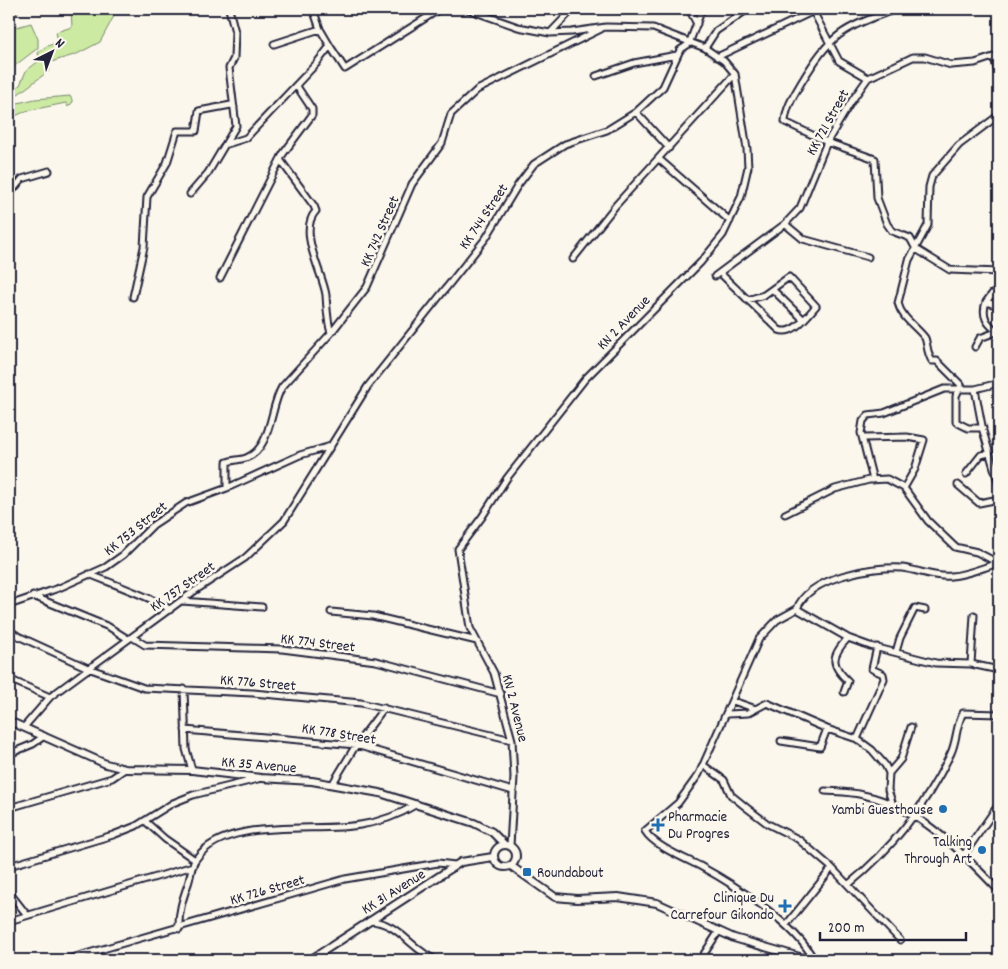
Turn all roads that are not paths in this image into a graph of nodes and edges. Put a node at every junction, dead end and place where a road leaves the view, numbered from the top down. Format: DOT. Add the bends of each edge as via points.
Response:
graph roads {
  1 [pos="15,9"];
  2 [pos="229,9"];
  3 [pos="313,9"];
  4 [pos="440,9"];
  5 [pos="467,9"];
  6 [pos="573,9"];
  7 [pos="689,9"];
  8 [pos="702,9"];
  9 [pos="748,9"];
  10 [pos="896,9"];
  11 [pos="816,11"];
  12 [pos="9,13"];
  13 [pos="697,24"];
  14 [pos="606,26"];
  15 [pos="320,29"];
  16 [pos="550,33"];
  17 [pos="829,42"];
  18 [pos="274,44"];
  19 [pos="689,44"];
  20 [pos="330,46"];
  21 [pos="705,48"];
  22 [pos="677,55"];
  23 [pos="997,56"];
  24 [pos="717,57"];
  25 [pos="735,74"];
  26 [pos="596,76"];
  27 [pos="999,77"];
  28 [pos="868,78"];
  29 [pos="296,85"];
  30 [pos="234,107"];
  31 [pos="636,112"];
  32 [pos="999,115"];
  33 [pos="827,142"];
  34 [pos="227,144"];
  35 [pos="669,148"];
  36 [pos="660,160"];
  37 [pos="281,161"];
  38 [pos="49,171"];
  39 [pos="190,194"];
  40 [pos="9,195"];
  41 [pos="730,221"];
  42 [pos="785,224"];
  43 [pos="916,249"];
  44 [pos="868,257"];
  45 [pos="573,259"];
  46 [pos="999,272"];
  47 [pos="220,278"];
  48 [pos="773,290"];
  49 [pos="999,290"];
  50 [pos="132,297"];
  51 [pos="746,300"];
  52 [pos="986,302"];
  53 [pos="999,306"];
  54 [pos="803,319"];
  55 [pos="998,331"];
  56 [pos="332,333"];
  57 [pos="975,347"];
  58 [pos="999,377"];
  59 [pos="997,385"];
  60 [pos="961,389"];
  61 [pos="976,389"];
  62 [pos="983,428"];
  63 [pos="864,438"];
  64 [pos="331,445"];
  65 [pos="989,453"];
  66 [pos="999,461"];
  67 [pos="991,462"];
  68 [pos="966,474"];
  69 [pos="873,480"];
  70 [pos="958,485"];
  71 [pos="999,485"];
  72 [pos="227,488"];
  73 [pos="904,488"];
  74 [pos="999,499"];
  75 [pos="785,514"];
  76 [pos="999,563"];
  77 [pos="89,574"];
  78 [pos="33,596"];
  79 [pos="182,601"];
  80 [pos="9,605"];
  81 [pos="262,607"];
  82 [pos="797,609"];
  83 [pos="170,610"];
  84 [pos="926,610"];
  85 [pos="331,612"];
  86 [pos="974,616"];
  87 [pos="9,630"];
  88 [pos="130,638"];
  89 [pos="848,638"];
  90 [pos="476,641"];
  91 [pos="877,647"];
  92 [pos="896,652"];
  93 [pos="971,664"];
  94 [pos="88,668"];
  95 [pos="999,670"];
  96 [pos="9,679"];
  97 [pos="184,689"];
  98 [pos="844,692"];
  99 [pos="501,694"];
  100 [pos="50,697"];
  101 [pos="733,702"];
  102 [pos="384,708"];
  103 [pos="756,709"];
  104 [pos="728,714"];
  105 [pos="999,714"];
  106 [pos="9,721"];
  107 [pos="24,727"];
  108 [pos="911,727"];
  109 [pos="828,729"];
  110 [pos="185,730"];
  111 [pos="44,736"];
  112 [pos="857,739"];
  113 [pos="512,740"];
  114 [pos="781,741"];
  115 [pos="356,745"];
  116 [pos="9,754"];
  117 [pos="703,766"];
  118 [pos="126,769"];
  119 [pos="192,770"];
  120 [pos="889,773"];
  121 [pos="261,778"];
  122 [pos="333,783"];
  123 [pos="514,790"];
  124 [pos="825,791"];
  125 [pos="417,804"];
  126 [pos="999,804"];
  127 [pos="893,805"];
  128 [pos="9,808"];
  129 [pos="997,812"];
  130 [pos="913,816"];
  131 [pos="145,820"];
  132 [pos="507,845"];
  133 [pos="964,856"];
  134 [pos="493,857"];
  135 [pos="194,863"];
  136 [pos="455,865"];
  137 [pos="9,866"];
  138 [pos="511,866"];
  139 [pos="832,868"];
  140 [pos="849,884"];
  141 [pos="9,892"];
  142 [pos="999,892"];
  143 [pos="27,915"];
  144 [pos="9,921"];
  145 [pos="368,921"];
  146 [pos="786,925"];
  147 [pos="179,929"];
  148 [pos="718,931"];
  149 [pos="900,940"];
  150 [pos="89,953"];
  151 [pos="65,960"];
  152 [pos="108,960"];
  153 [pos="310,960"];
  154 [pos="436,960"];
  155 [pos="700,960"];
  156 [pos="810,960"];
  157 [pos="814,960"];
  1 -- 12 [label="street"];
  2 -- 30 [label="street" via="235,32 234,58 229,66"];
  3 -- 15 [label="street"];
  4 -- 20 [label="street" via="345,69"];
  5 -- 16 [label="street" via="518,27"];
  6 -- 16 [label="street"];
  7 -- 13 [label="street"];
  8 -- 13 [label="street"];
  9 -- 21 [label="street" via="716,31"];
  10 -- 17 [label="street" via="845,30"];
  11 -- 17 [label="street"];
  11 -- 24 [label="street"];
  13 -- 19 [label="street"];
  14 -- 16 [label="street"];
  14 -- 19 [label="street" via="653,28"];
  14 -- 56 [label="street, KK 742 Street" via="477,90 451,114 442,143 412,184 367,287"];
  15 -- 18 [label="street"];
  15 -- 20 [label="street"];
  17 -- 28 [label="street" via="839,61"];
  17 -- 33 [label="street" via="790,103 785,122"];
  19 -- 21 [label="street"];
  19 -- 22 [label="street, KK 744 Street"];
  20 -- 29 [label="street"];
  21 -- 24 [label="street"];
  22 -- 26 [label="street" via="634,63"];
  22 -- 31 [label="street, KK 744 Street" via="663,87"];
  23 -- 27 [label="street"];
  23 -- 28 [label="street, KK 721 Street" via="975,63 951,65 913,57"];
  24 -- 25 [label="street"];
  25 -- 35 [label="street"];
  25 -- 41 [label="street, KN 2 Avenue" via="748,168 741,197"];
  28 -- 33 [label="street, KK 721 Street"];
  29 -- 34 [label="street" via="246,138"];
  29 -- 37 [label="street" via="312,109 312,115"];
  30 -- 34 [label="street" via="236,126"];
  30 -- 50 [label="street" via="199,111 196,131 177,131 167,163 147,198 144,247"];
  31 -- 35 [label="street"];
  31 -- 64 [label="street, KK 744 Street" via="613,127 565,144 534,164 486,238 368,386"];
  32 -- 43 [label="street" via="959,145 932,176 928,225"];
  33 -- 42 [label="street, KK 721 Street" via="800,208"];
  33 -- 43 [label="street" via="875,158 877,198 887,224 892,231 910,238"];
  34 -- 39 [label="street"];
  35 -- 36 [label="street"];
  36 -- 41 [label="street"];
  36 -- 45 [label="street" via="605,218"];
  37 -- 47 [label="street"];
  37 -- 56 [label="street" via="316,210 310,223 311,250 326,294 326,316"];
  38 -- 40 [label="street" via="22,179"];
  41 -- 90 [label="street, KN 2 Avenue" via="701,262 585,379 458,549 468,616"];
  42 -- 44 [label="street" via="803,240"];
  42 -- 51 [label="street, KK 721 Street" via="717,274"];
  43 -- 46 [label="street" via="950,270"];
  43 -- 60 [label="street" via="909,260 899,308 925,338 927,354 932,361 937,361 950,372 962,385"];
  48 -- 51 [label="street"];
  48 -- 54 [label="street"];
  48 -- 54 [label="street" via="791,278 816,304"];
  49 -- 52 [label="street" via="996,297 992,294"];
  51 -- 54 [label="street" via="782,331 788,331"];
  52 -- 53 [label="street"];
  52 -- 55 [label="street" via="985,318"];
  55 -- 57 [label="street" via="980,338"];
  56 -- 72 [label="street, KK 742 Street" via="282,387 269,430 255,452 247,458 227,462"];
  58 -- 59 [label="street"];
  59 -- 61 [label="street"];
  60 -- 61 [label="street"];
  60 -- 62 [label="street" via="956,396 956,422 968,428"];
  60 -- 69 [label="street" via="944,388 884,413 868,415 861,433"];
  61 -- 62 [label="street"];
  62 -- 65 [label="street"];
  63 -- 73 [label="street" via="924,440 915,469"];
  64 -- 72 [label="street, KK 753 Street"];
  64 -- 79 [label="street, KK 757 Street" via="284,521 245,558"];
  65 -- 67 [label="street"];
  65 -- 68 [label="street" via="981,455"];
  66 -- 67 [label="street"];
  67 -- 71 [label="street"];
  69 -- 73 [label="street" via="887,479"];
  69 -- 75 [label="street" via="821,494"];
  70 -- 74 [label="street" via="979,503"];
  72 -- 77 [label="street, KK 753 Street" via="186,503 154,525 114,562"];
  73 -- 76 [label="street" via="928,521 955,547 977,552"];
  76 -- 82 [label="street" via="941,577 904,568 846,575 810,591"];
  77 -- 78 [label="street, KK 753 Street"];
  77 -- 83 [label="street" via="161,602"];
  78 -- 80 [label="street, KK 753 Street"];
  78 -- 88 [label="street, KK 774 Street"];
  79 -- 81 [label="street"];
  79 -- 83 [label="street, KK 757 Street"];
  82 -- 89 [label="street"];
  82 -- 101 [label="street" via="777,620 759,639"];
  83 -- 88 [label="street, KK 757 Street"];
  84 -- 92 [label="street" via="914,608"];
  85 -- 90 [label="street" via="373,616"];
  86 -- 93 [label="street"];
  87 -- 94 [label="street, KK 776 Street"];
  88 -- 94 [label="street, KK 757 Street"];
  88 -- 99 [label="street, KK 774 Street" via="145,645 282,649 368,660"];
  89 -- 91 [label="street"];
  89 -- 98 [label="street" via="836,654 834,664 848,681"];
  90 -- 99 [label="street, KN 2 Avenue" via="490,660"];
  91 -- 92 [label="street"];
  91 -- 112 [label="street" via="872,669 883,674 884,679"];
  92 -- 93 [label="street" via="936,663"];
  93 -- 95 [label="street"];
  94 -- 97 [label="street, KK 776 Street" via="144,688"];
  94 -- 100 [label="street, KK 757 Street"];
  96 -- 100 [label="street"];
  97 -- 102 [label="street, KK 776 Street" via="361,703"];
  97 -- 110 [label="street"];
  99 -- 113 [label="street, KN 2 Avenue"];
  100 -- 107 [label="street, KK 757 Street"];
  101 -- 103 [label="street"];
  101 -- 104 [label="street"];
  102 -- 113 [label="street, KK 776 Street"];
  102 -- 115 [label="street"];
  103 -- 104 [label="street" via="748,713"];
  103 -- 109 [label="street" via="767,703"];
  104 -- 117 [label="street"];
  105 -- 130 [label="street" via="963,713 951,753"];
  106 -- 107 [label="main road, KK 35 Avenue"];
  107 -- 111 [label="main road, KK 35 Avenue"];
  108 -- 120 [label="street" via="901,759"];
  109 -- 112 [label="street"];
  109 -- 114 [label="street" via="820,747"];
  110 -- 115 [label="street, KK 778 Street"];
  110 -- 119 [label="street"];
  111 -- 116 [label="street"];
  111 -- 118 [label="main road, KK 35 Avenue" via="106,764"];
  112 -- 120 [label="street" via="876,754"];
  113 -- 123 [label="street, KN 2 Avenue"];
  115 -- 122 [label="street"];
  115 -- 123 [label="street, KK 778 Street"];
  117 -- 139 [label="street" via="724,780 731,795 747,808 768,824 798,839"];
  117 -- 146 [label="street" via="678,803 646,831 654,840 715,874"];
  118 -- 119 [label="main road, KK 35 Avenue"];
  118 -- 128 [label="street" via="103,781"];
  119 -- 121 [label="main road, KK 35 Avenue"];
  120 -- 127 [label="street" via="888,790"];
  121 -- 122 [label="main road, KK 35 Avenue"];
  121 -- 131 [label="street" via="193,795"];
  122 -- 125 [label="main road, KK 35 Avenue"];
  123 -- 132 [label="street, KN 2 Avenue"];
  124 -- 127 [label="street" via="864,795"];
  125 -- 132 [label="main road, KK 35 Avenue" via="482,827"];
  125 -- 135 [label="street" via="398,815 358,826 263,830 230,836 212,843"];
  126 -- 129 [label="street"];
  127 -- 130 [label="street"];
  129 -- 133 [label="street"];
  130 -- 133 [label="street" via="934,828"];
  130 -- 140 [label="street" via="892,843"];
  131 -- 135 [label="street"];
  131 -- 137 [label="street" via="113,835"];
  132 -- 134 [label="main road" via="496,848"];
  132 -- 138 [label="main road" via="516,855"];
  133 -- 142 [label="street"];
  134 -- 136 [label="main road, KK 31 Avenue" via="466,860"];
  134 -- 138 [label="main road" via="499,866"];
  135 -- 143 [label="street"];
  135 -- 147 [label="street" via="178,920"];
  136 -- 145 [label="main road, KK 31 Avenue"];
  136 -- 147 [label="street, KK 726 Street" via="438,863 345,879"];
  138 -- 148 [label="main road" via="555,897 618,897 657,903"];
  139 -- 140 [label="street"];
  139 -- 146 [label="street"];
  140 -- 149 [label="street"];
  141 -- 143 [label="street"];
  143 -- 144 [label="street"];
  145 -- 153 [label="main road, KK 31 Avenue"];
  145 -- 154 [label="street" via="380,921 397,930 423,954"];
  146 -- 157 [label="street" via="807,947"];
  147 -- 150 [label="street, KK 726 Street"];
  148 -- 155 [label="street"];
  148 -- 156 [label="main road"];
  150 -- 151 [label="street, KK 726 Street"];
  150 -- 152 [label="street"];
}
